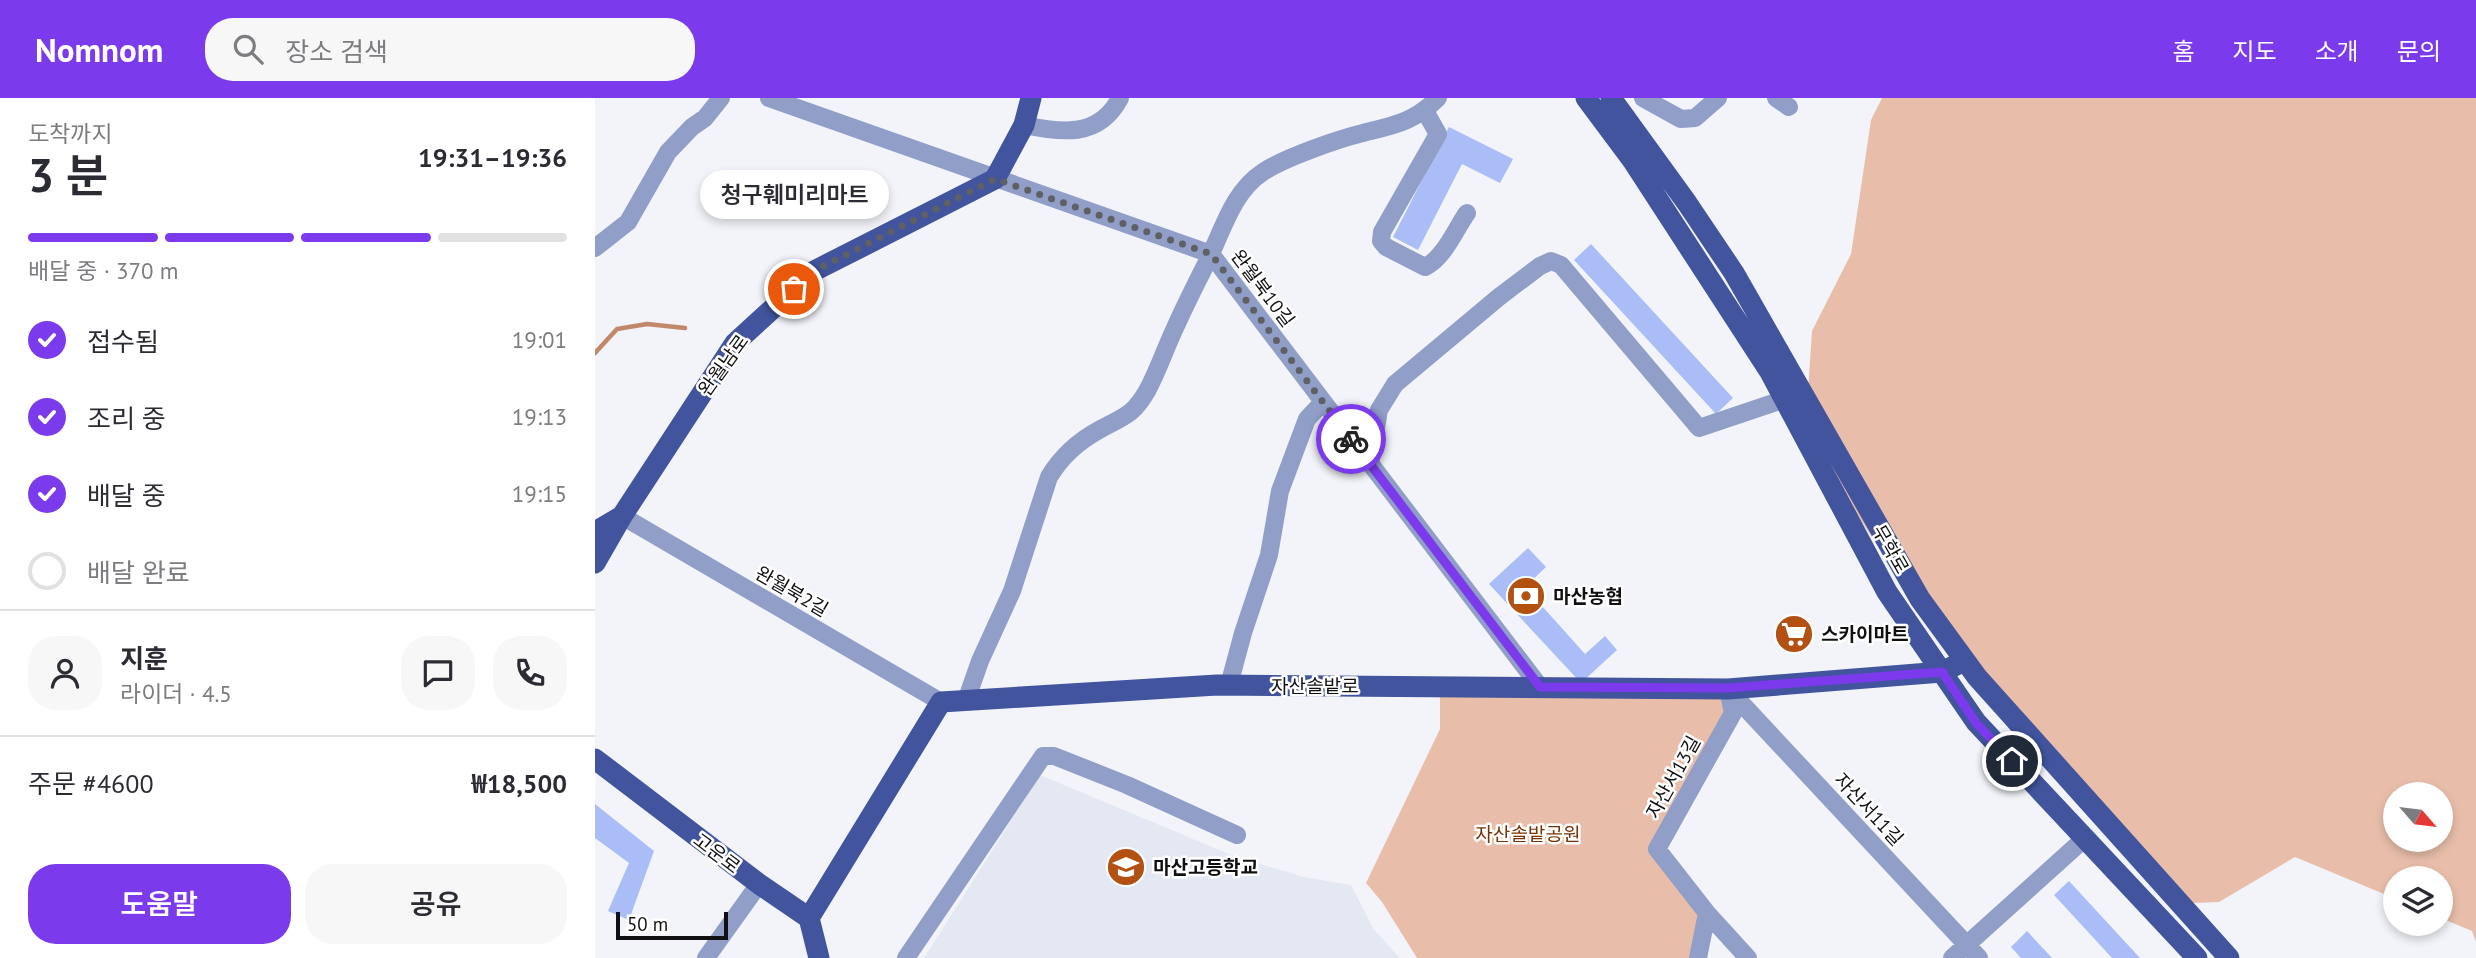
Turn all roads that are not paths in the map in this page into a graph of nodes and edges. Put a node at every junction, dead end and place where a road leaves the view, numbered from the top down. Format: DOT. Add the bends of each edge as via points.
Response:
graph roads {
  1 [pos="721,98"];
  2 [pos="769,98"];
  3 [pos="1031,98"];
  4 [pos="1120,98"];
  5 [pos="1587,98"];
  6 [pos="1611,98"];
  7 [pos="1643,98"];
  8 [pos="1718,98"];
  9 [pos="1432,104"];
  10 [pos="1024,125"];
  11 [pos="995,179"];
  12 [pos="1467,213"];
  13 [pos="595,248"];
  14 [pos="1211,254"];
  15 [pos="1785,400"];
  16 [pos="1323,402"];
  17 [pos="1370,464"];
  18 [pos="622,516"];
  19 [pos="595,532"];
  20 [pos="595,563"];
  21 [pos="1964,661"];
  22 [pos="1942,672"];
  23 [pos="1229,685"];
  24 [pos="1540,687"];
  25 [pos="1728,688"];
  26 [pos="966,701"];
  27 [pos="941,702"];
  28 [pos="595,759"];
  29 [pos="1237,835"];
  30 [pos="2084,839"];
  31 [pos="759,884"];
  32 [pos="1707,913"];
  33 [pos="809,918"];
  34 [pos="1973,951"];
  35 [pos="706,958"];
  36 [pos="819,958"];
  37 [pos="906,958"];
  38 [pos="1698,958"];
  39 [pos="1748,958"];
  40 [pos="1952,958"];
  41 [pos="2197,958"];
  42 [pos="2229,958"];
  1 -- 13 [label="street" via="668,152 628,222"];
  2 -- 11 [label="street, 완월북10길"];
  3 -- 10 [label="main road"];
  4 -- 10 [label="street" via="1101,122 1091,126 1069,131"];
  5 -- 15 [label="main road, 무학로" via="1633,160"];
  6 -- 21 [label="main road, 무학로" via="1734,273 1920,599"];
  7 -- 8 [label="street" via="1681,119 1695,118"];
  9 -- 12 [label="street" via="1438,134 1381,241 1425,267 1432,264"];
  9 -- 14 [label="street" via="1397,125 1360,133 1264,171 1238,197"];
  10 -- 11 [label="main road"];
  11 -- 14 [label="street, 완월북10길"];
  11 -- 18 [label="main road, 완월남로" via="814,271 735,342"];
  14 -- 16 [label="street, 완월북10길"];
  14 -- 26 [label="street" via="1135,410 1075,445 1049,477 1011,592"];
  15 -- 17 [label="street" via="1699,428 1561,265 1551,261 1499,297 1395,384 1379,410"];
  15 -- 22 [label="main road, 무학로" via="1887,592"];
  16 -- 17 [label="street, 완월북10길"];
  16 -- 23 [label="street" via="1307,419 1280,491 1269,555"];
  17 -- 24 [label="street, 완월북10길"];
  18 -- 19 [label="main road, 완월남로"];
  18 -- 20 [label="main road"];
  18 -- 27 [label="street, 완월북2길"];
  21 -- 22 [label="main road"];
  21 -- 42 [label="main road, 무학로"];
  22 -- 25 [label="main road, 자산솔밭로"];
  22 -- 30 [label="main road, 무학로" via="1976,723"];
  23 -- 24 [label="main road, 자산솔밭로"];
  23 -- 26 [label="main road, 자산솔밭로"];
  24 -- 25 [label="main road, 자산솔밭로"];
  25 -- 32 [label="street, 자산서13길" via="1733,713 1657,849"];
  25 -- 34 [label="street, 자산서11길"];
  26 -- 27 [label="main road, 자산솔밭로"];
  27 -- 33 [label="main road"];
  28 -- 31 [label="main road, 고운로"];
  29 -- 37 [label="street" via="1127,785 1043,756"];
  30 -- 34 [label="street"];
  30 -- 41 [label="main road, 무학로"];
  31 -- 33 [label="main road, 고운로"];
  31 -- 35 [label="street"];
  32 -- 38 [label="street"];
  32 -- 39 [label="street, 자산서13길"];
  33 -- 36 [label="main road"];
  34 -- 40 [label="street"];
}
